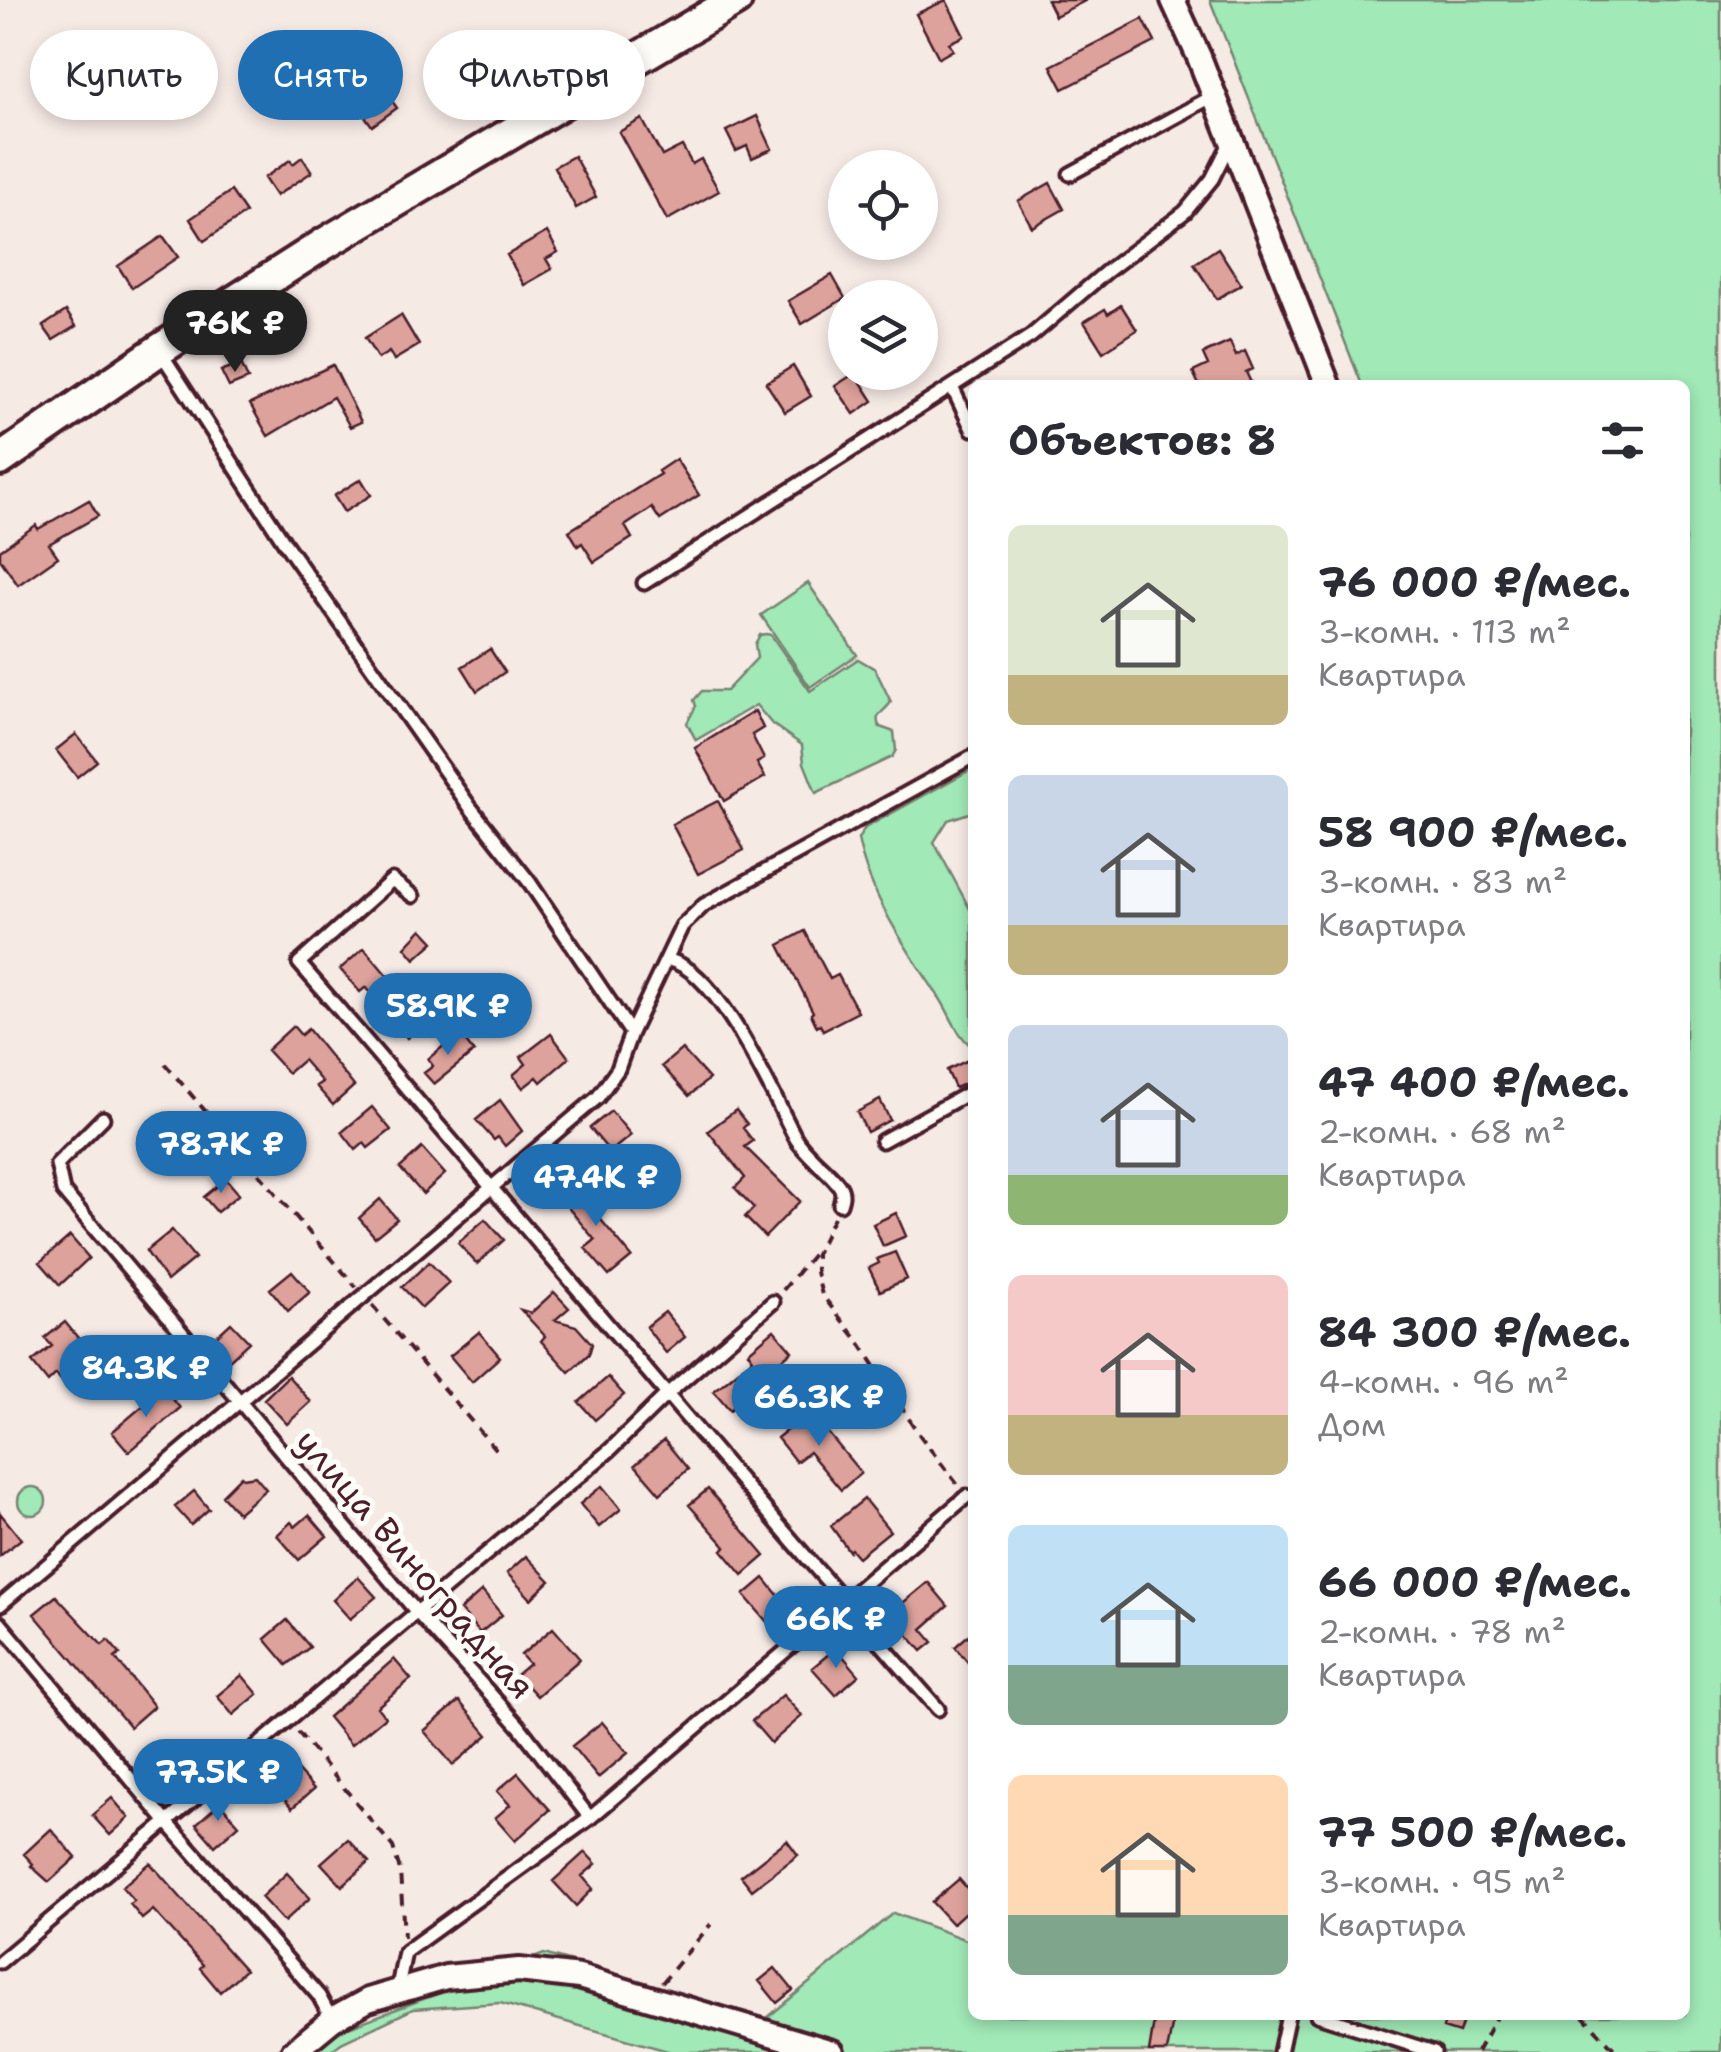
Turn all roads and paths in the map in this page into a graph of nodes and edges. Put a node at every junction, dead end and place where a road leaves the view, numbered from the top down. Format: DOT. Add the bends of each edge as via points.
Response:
graph roads {
  1 [pos="736,0"];
  2 [pos="1173,0"];
  3 [pos="1214,95"];
  4 [pos="1232,139"];
  5 [pos="1070,174"];
  6 [pos="159,350"];
  7 [pos="1326,380"];
  8 [pos="952,387"];
  9 [pos="968,421"];
  10 [pos="0,460"];
  11 [pos="644,583"];
  12 [pos="968,758"];
  13 [pos="413,896"];
  14 [pos="669,960"];
  15 [pos="631,1032"];
  16 [pos="164,1064"];
  17 [pos="968,1093"];
  18 [pos="103,1118"];
  19 [pos="882,1140"];
  20 [pos="492,1185"];
  21 [pos="840,1204"];
  22 [pos="818,1248"];
  23 [pos="364,1296"];
  24 [pos="772,1302"];
  25 [pos="665,1396"];
  26 [pos="241,1400"];
  27 [pos="496,1450"];
  28 [pos="967,1496"];
  29 [pos="844,1602"];
  30 [pos="0,1605"];
  31 [pos="415,1610"];
  32 [pos="0,1623"];
  33 [pos="938,1709"];
  34 [pos="288,1719"];
  35 [pos="590,1818"];
  36 [pos="166,1822"];
  37 [pos="710,1924"];
  38 [pos="405,1952"];
  39 [pos="0,1962"];
  40 [pos="397,1992"];
  41 [pos="650,1998"];
  42 [pos="332,2020"];
  43 [pos="1287,2020"];
  44 [pos="1333,2020"];
  45 [pos="1494,2020"];
  46 [pos="1587,2020"];
  47 [pos="293,2052"];
  48 [pos="832,2052"];
  49 [pos="1280,2052"];
  50 [pos="1434,2052"];
  51 [pos="1477,2052"];
  52 [pos="1618,2052"];
  1 -- 6 [label="main road"];
  2 -- 3 [label="street"];
  3 -- 4 [label="street"];
  3 -- 5 [label="lane"];
  4 -- 7 [label="street"];
  4 -- 8 [label="lane" via="1185,212 1031,336"];
  6 -- 10 [label="main road"];
  6 -- 15 [label="lane" via="296,560"];
  8 -- 9 [label="lane"];
  8 -- 11 [label="lane"];
  12 -- 14 [label="lane" via="704,905 682,926"];
  13 -- 20 [label="lane" via="392,880 299,963"];
  14 -- 15 [label="lane"];
  14 -- 21 [label="lane" via="691,969 716,998 804,1153 839,1184"];
  15 -- 20 [label="lane" via="618,1069 598,1097"];
  16 -- 23 [label="path"];
  17 -- 19 [label="lane"];
  18 -- 26 [label="lane, улица Виноградная" via="57,1164 60,1184"];
  20 -- 23 [label="lane"];
  20 -- 25 [label="lane"];
  21 -- 22 [label="path"];
  22 -- 24 [label="path"];
  22 -- 28 [label="path" via="822,1295"];
  23 -- 26 [label="lane"];
  23 -- 27 [label="path"];
  24 -- 25 [label="lane"];
  25 -- 29 [label="lane"];
  25 -- 31 [label="lane" via="610,1450"];
  26 -- 30 [label="lane"];
  26 -- 31 [label="lane, улица Виноградная"];
  28 -- 29 [label="lane"];
  29 -- 33 [label="lane"];
  29 -- 35 [label="lane"];
  31 -- 34 [label="lane"];
  31 -- 35 [label="lane, улица Виноградная"];
  32 -- 36 [label="lane"];
  34 -- 36 [label="lane"];
  34 -- 38 [label="path" via="393,1846"];
  35 -- 38 [label="lane"];
  36 -- 39 [label="lane"];
  36 -- 42 [label="lane"];
  37 -- 41 [label="path"];
  38 -- 40 [label="lane"];
  40 -- 41 [label="street" via="446,1977 519,1970 578,1977"];
  40 -- 42 [label="street"];
  41 -- 48 [label="street"];
  42 -- 47 [label="street"];
  43 -- 49 [label="lane"];
  44 -- 50 [label="lane"];
  45 -- 51 [label="path"];
  46 -- 52 [label="path"];
}
